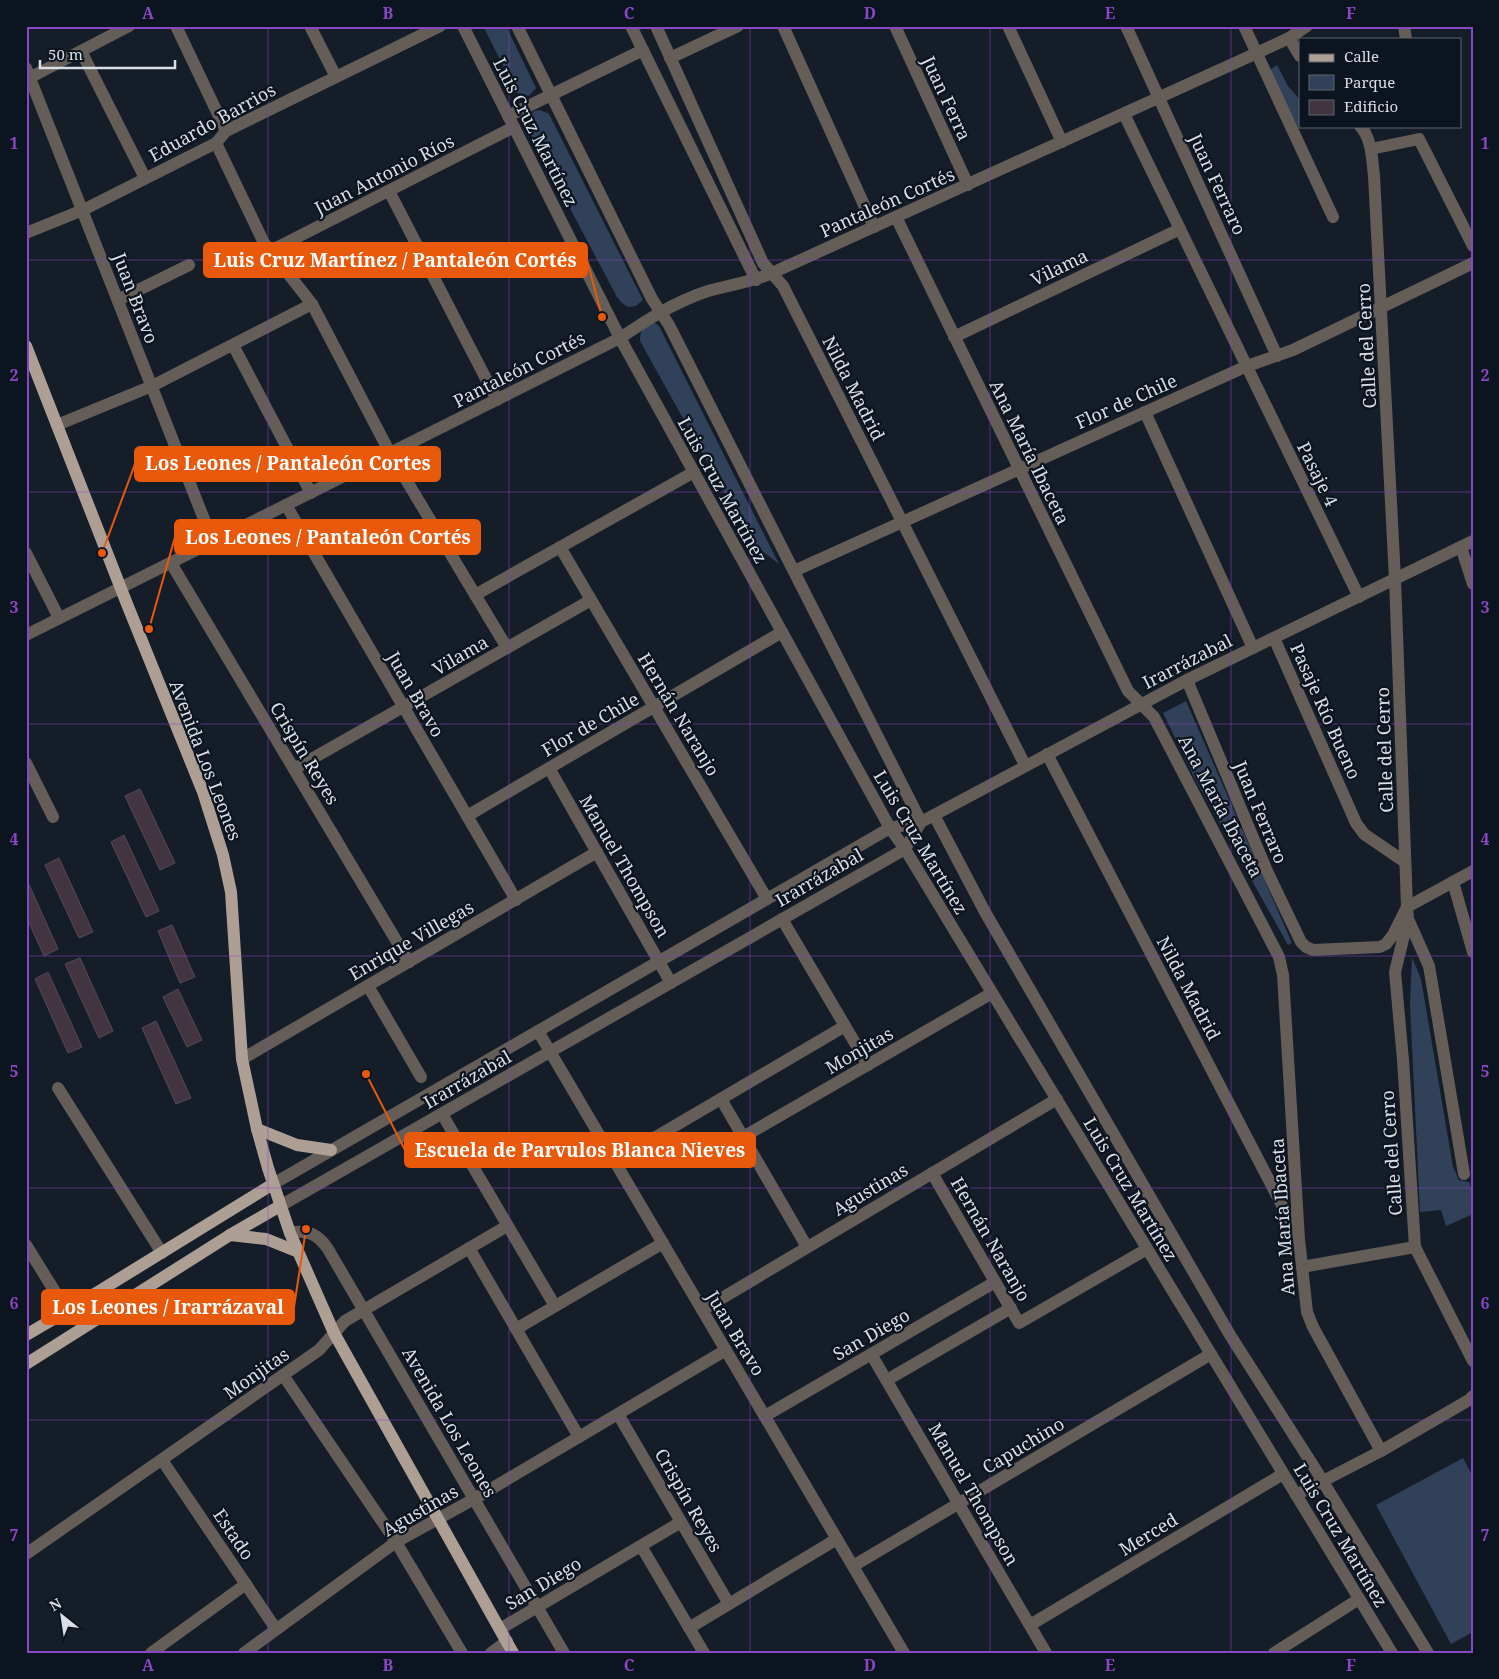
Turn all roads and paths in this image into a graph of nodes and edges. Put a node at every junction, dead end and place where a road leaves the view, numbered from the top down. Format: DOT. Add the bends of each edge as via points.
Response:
graph roads {
  1 [pos="129,26"];
  2 [pos="176,26"];
  3 [pos="310,26"];
  4 [pos="440,26"];
  5 [pos="463,26"];
  6 [pos="517,26"];
  7 [pos="631,26"];
  8 [pos="656,26"];
  9 [pos="738,26"];
  10 [pos="783,26"];
  11 [pos="895,26"];
  12 [pos="1008,26"];
  13 [pos="1126,26"];
  14 [pos="1244,26"];
  15 [pos="1307,26"];
  16 [pos="1289,38"];
  17 [pos="643,50"];
  18 [pos="81,51"];
  19 [pos="1257,53"];
  20 [pos="1299,54"];
  21 [pos="670,58"];
  22 [pos="29,72"];
  23 [pos="336,77"];
  24 [pos="550,95"];
  25 [pos="1160,98"];
  26 [pos="1124,114"];
  27 [pos="511,122"];
  28 [pos="1362,128"];
  29 [pos="226,131"];
  30 [pos="1418,133"];
  31 [pos="1062,142"];
  32 [pos="216,143"];
  33 [pos="1371,149"];
  34 [pos="145,178"];
  35 [pos="968,185"];
  36 [pos="389,191"];
  37 [pos="83,210"];
  38 [pos="1333,217"];
  39 [pos="896,218"];
  40 [pos="874,227"];
  41 [pos="1180,229"];
  42 [pos="26,233"];
  43 [pos="1473,246"];
  44 [pos="270,251"];
  45 [pos="1473,263"];
  46 [pos="189,265"];
  47 [pos="772,273"];
  48 [pos="756,280"];
  49 [pos="118,300"];
  50 [pos="312,304"];
  51 [pos="1381,308"];
  52 [pos="660,312"];
  53 [pos="954,337"];
  54 [pos="620,338"];
  55 [pos="233,344"];
  56 [pos="26,346"];
  57 [pos="1277,356"];
  58 [pos="1246,366"];
  59 [pos="152,386"];
  60 [pos="497,400"];
  61 [pos="1145,412"];
  62 [pos="57,425"];
  63 [pos="390,453"];
  64 [pos="1019,469"];
  65 [pos="694,472"];
  66 [pos="310,493"];
  67 [pos="286,505"];
  68 [pos="902,522"];
  69 [pos="1473,541"];
  70 [pos="213,542"];
  71 [pos="560,547"];
  72 [pos="1461,547"];
  73 [pos="26,553"];
  74 [pos="171,563"];
  75 [pos="794,571"];
  76 [pos="1395,580"];
  77 [pos="1473,584"];
  78 [pos="120,588"];
  79 [pos="475,595"];
  80 [pos="1359,597"];
  81 [pos="591,600"];
  82 [pos="59,618"];
  83 [pos="782,632"];
  84 [pos="26,635"];
  85 [pos="1274,638"];
  86 [pos="507,648"];
  87 [pos="1253,648"];
  88 [pos="1187,680"];
  89 [pos="1141,704"];
  90 [pos="403,707"];
  91 [pos="654,707"];
  92 [pos="1047,754"];
  93 [pos="26,763"];
  94 [pos="1025,766"];
  95 [pos="549,768"];
  96 [pos="294,769"];
  97 [pos="934,815"];
  98 [pos="467,816"];
  99 [pos="53,817"];
  100 [pos="921,822"];
  101 [pos="890,828"];
  102 [pos="905,849"];
  103 [pos="597,852"];
  104 [pos="1405,862"];
  105 [pos="1473,872"];
  106 [pos="1453,882"];
  107 [pos="767,899"];
  108 [pos="516,900"];
  109 [pos="1408,913"];
  110 [pos="782,919"];
  111 [pos="1473,952"];
  112 [pos="659,961"];
  113 [pos="409,962"];
  114 [pos="671,982"];
  115 [pos="368,986"];
  116 [pos="992,993"];
  117 [pos="845,1026"];
  118 [pos="538,1031"];
  119 [pos="550,1052"];
  120 [pos="242,1059"];
  121 [pos="868,1065"];
  122 [pos="421,1077"];
  123 [pos="58,1088"];
  124 [pos="721,1099"];
  125 [pos="1057,1099"];
  126 [pos="442,1114"];
  127 [pos="257,1129"];
  128 [pos="743,1137"];
  129 [pos="331,1150"];
  130 [pos="614,1161"];
  131 [pos="932,1173"];
  132 [pos="1464,1174"];
  133 [pos="272,1184"];
  134 [pos="280,1206"];
  135 [pos="508,1226"];
  136 [pos="290,1233"];
  137 [pos="230,1235"];
  138 [pos="1299,1239"];
  139 [pos="663,1243"];
  140 [pos="26,1245"];
  141 [pos="807,1247"];
  142 [pos="1415,1247"];
  143 [pos="469,1248"];
  144 [pos="1147,1249"];
  145 [pos="296,1251"];
  146 [pos="162,1253"];
  147 [pos="1302,1267"];
  148 [pos="995,1282"];
  149 [pos="555,1306"];
  150 [pos="1011,1308"];
  151 [pos="363,1310"];
  152 [pos="702,1310"];
  153 [pos="67,1311"];
  154 [pos="516,1329"];
  155 [pos="334,1333"];
  156 [pos="26,1334"];
  157 [pos="726,1350"];
  158 [pos="871,1354"];
  159 [pos="1211,1354"];
  160 [pos="1473,1361"];
  161 [pos="26,1364"];
  162 [pos="283,1375"];
  163 [pos="887,1380"];
  164 [pos="1473,1396"];
  165 [pos="618,1414"];
  166 [pos="765,1416"];
  167 [pos="579,1437"];
  168 [pos="1381,1451"];
  169 [pos="162,1460"];
  170 [pos="1283,1474"];
  171 [pos="1323,1482"];
  172 [pos="1296,1495"];
  173 [pos="474,1499"];
  174 [pos="959,1504"];
  175 [pos="438,1519"];
  176 [pos="681,1522"];
  177 [pos="837,1539"];
  178 [pos="396,1542"];
  179 [pos="641,1546"];
  180 [pos="26,1554"];
  181 [pos="853,1566"];
  182 [pos="246,1584"];
  183 [pos="1359,1599"];
  184 [pos="729,1604"];
  185 [pos="537,1607"];
  186 [pos="1030,1625"];
  187 [pos="689,1628"];
  188 [pos="276,1629"];
  189 [pos="500,1629"];
  190 [pos="510,1647"];
  191 [pos="898,1651"];
  192 [pos="151,1653"];
  193 [pos="244,1653"];
  194 [pos="462,1653"];
  195 [pos="491,1653"];
  196 [pos="564,1653"];
  197 [pos="704,1653"];
  198 [pos="1046,1653"];
  199 [pos="1274,1653"];
  200 [pos="1392,1653"];
  201 [pos="1428,1653"];
  1 -- 18 [label="street"];
  2 -- 29 [label="street"];
  3 -- 23 [label="street"];
  4 -- 23 [label="street, Eduardo Barrios"];
  5 -- 27 [label="street, Luis Cruz Martínez"];
  6 -- 24 [label="street, Luis Cruz Martínez"];
  7 -- 17 [label="street"];
  8 -- 21 [label="street, Nilda Madrid"];
  9 -- 21 [label="street"];
  10 -- 40 [label="street"];
  11 -- 35 [label="street, Juan Ferra"];
  12 -- 31 [label="street"];
  13 -- 25 [label="street, Juan Ferraro"];
  14 -- 19 [label="street"];
  15 -- 16 [label="street, Pantaleón Cortés"];
  16 -- 19 [label="street, Pantaleón Cortés"];
  16 -- 20 [label="street"];
  17 -- 24 [label="street, Juan Antonio Ríos"];
  17 -- 48 [label="street"];
  18 -- 22 [label="street"];
  18 -- 34 [label="street"];
  19 -- 25 [label="street, Pantaleón Cortés"];
  19 -- 38 [label="street"];
  21 -- 47 [label="street, Nilda Madrid" via="763,263"];
  22 -- 37 [label="street, Juan Bravo"];
  23 -- 29 [label="street, Eduardo Barrios"];
  24 -- 27 [label="street, Juan Antonio Ríos"];
  24 -- 52 [label="street, Luis Cruz Martínez"];
  25 -- 26 [label="street, Pantaleón Cortés"];
  25 -- 57 [label="street, Juan Ferraro"];
  26 -- 31 [label="street, Pantaleón Cortés"];
  26 -- 41 [label="street"];
  27 -- 36 [label="street, Juan Antonio Ríos"];
  27 -- 54 [label="street, Luis Cruz Martínez"];
  28 -- 33 [label="street, Calle del Cerro"];
  29 -- 32 [label="street, Eduardo Barrios"];
  30 -- 33 [label="street"];
  30 -- 43 [label="street"];
  31 -- 35 [label="street, Pantaleón Cortés"];
  32 -- 34 [label="street, Eduardo Barrios"];
  32 -- 44 [label="street" via="259,235"];
  33 -- 51 [label="street, Calle del Cerro"];
  34 -- 37 [label="street, Eduardo Barrios"];
  35 -- 39 [label="street, Pantaleón Cortés"];
  36 -- 44 [label="street, Juan Antonio Ríos"];
  36 -- 60 [label="street"];
  37 -- 42 [label="street, Eduardo Barrios"];
  37 -- 49 [label="street, Juan Bravo"];
  39 -- 40 [label="street, Pantaleón Cortés"];
  39 -- 53 [label="street, Ana María Ibaceta"];
  40 -- 47 [label="street, Pantaleón Cortés"];
  41 -- 53 [label="street, Vilama"];
  41 -- 58 [label="street"];
  44 -- 50 [label="street"];
  45 -- 51 [label="street, Flor de Chile"];
  46 -- 49 [label="street"];
  47 -- 48 [label="street, Pantaleón Cortés"];
  47 -- 68 [label="street, Nilda Madrid" via="783,286"];
  48 -- 52 [label="street, Pantaleón Cortés" via="707,292"];
  49 -- 59 [label="street, Juan Bravo"];
  50 -- 55 [label="street"];
  50 -- 63 [label="street"];
  51 -- 57 [label="street, Flor de Chile"];
  51 -- 76 [label="street, Calle del Cerro"];
  52 -- 54 [label="street, Pantaleón Cortés"];
  52 -- 75 [label="street, Luis Cruz Martínez"];
  53 -- 64 [label="street, Ana María Ibaceta"];
  54 -- 60 [label="street, Pantaleón Cortés"];
  54 -- 65 [label="street, Luis Cruz Martínez"];
  55 -- 59 [label="street"];
  55 -- 66 [label="street"];
  56 -- 62 [label="main road, Avenida Los Leones"];
  57 -- 58 [label="street, Flor de Chile"];
  58 -- 61 [label="street, Flor de Chile"];
  58 -- 80 [label="street, Pasaje 4"];
  59 -- 62 [label="street"];
  59 -- 70 [label="street, Juan Bravo"];
  60 -- 63 [label="street, Pantaleón Cortés"];
  61 -- 64 [label="street, Flor de Chile"];
  61 -- 87 [label="street"];
  62 -- 78 [label="main road, Avenida Los Leones"];
  63 -- 66 [label="street, Pantaleón Cortés"];
  63 -- 79 [label="street"];
  64 -- 68 [label="street, Flor de Chile"];
  64 -- 89 [label="street, Ana María Ibaceta" via="1128,691"];
  65 -- 71 [label="street"];
  65 -- 83 [label="street, Luis Cruz Martínez"];
  66 -- 67 [label="street, Pantaleón Cortés"];
  67 -- 70 [label="street, Pantaleón Cortés"];
  67 -- 90 [label="street, Juan Bravo"];
  68 -- 75 [label="street, Flor de Chile"];
  68 -- 94 [label="street, Nilda Madrid"];
  69 -- 72 [label="street, Irarrázabal"];
  70 -- 74 [label="street, Pantaleón Cortés"];
  71 -- 79 [label="street"];
  71 -- 81 [label="street, Hernán Naranjo"];
  72 -- 76 [label="street, Irarrázabal"];
  72 -- 77 [label="street"];
  73 -- 82 [label="street"];
  74 -- 78 [label="street, Pantaleón Cortés"];
  74 -- 96 [label="street, Crispín Reyes"];
  75 -- 100 [label="street, Luis Cruz Martínez"];
  76 -- 80 [label="street, Irarrázabal"];
  76 -- 104 [label="street, Calle del Cerro"];
  78 -- 82 [label="street, Pantaleón Cortés"];
  78 -- 120 [label="main road, Avenida Los Leones" via="203,792 223,855 231,892"];
  79 -- 86 [label="street"];
  80 -- 85 [label="street, Irarrázabal"];
  81 -- 86 [label="street, Vilama"];
  81 -- 91 [label="street, Hernán Naranjo"];
  82 -- 84 [label="street, Pantaleón Cortés"];
  83 -- 91 [label="street, Flor de Chile"];
  83 -- 101 [label="street, Luis Cruz Martínez"];
  85 -- 87 [label="street, Irarrázabal"];
  85 -- 104 [label="street, Pasaje Río Bueno" via="1356,822 1364,834"];
  86 -- 90 [label="street, Vilama"];
  87 -- 88 [label="street, Irarrázabal"];
  88 -- 89 [label="street, Irarrázabal"];
  88 -- 109 [label="street, Juan Ferraro" via="1301,942 1313,950 1380,947 1386,944"];
  89 -- 92 [label="street, Irarrázabal"];
  89 -- 138 [label="street, Ana María Ibaceta" via="1154,717 1279,957 1283,975"];
  90 -- 96 [label="street, Vilama"];
  90 -- 98 [label="street, Juan Bravo"];
  91 -- 95 [label="street, Flor de Chile"];
  91 -- 107 [label="street, Hernán Naranjo"];
  92 -- 94 [label="street, Irarrázabal"];
  92 -- 138 [label="street, Nilda Madrid"];
  93 -- 99 [label="street"];
  94 -- 97 [label="street, Irarrázabal"];
  95 -- 98 [label="street, Flor de Chile"];
  95 -- 103 [label="street, Manuel Thompson"];
  96 -- 113 [label="street, Crispín Reyes"];
  97 -- 100 [label="street, Irarrázabal"];
  97 -- 171 [label="street, Luis Cruz Martínez" via="985,912 1230,1335"];
  98 -- 108 [label="street, Juan Bravo"];
  100 -- 101 [label="street, Irarrázabal"];
  100 -- 102 [label="street, Irarrázabal"];
  101 -- 102 [label="street, Luis Cruz Martínez"];
  101 -- 107 [label="street, Irarrázabal"];
  102 -- 110 [label="street, Irarrázabal"];
  102 -- 116 [label="street, Luis Cruz Martínez"];
  103 -- 108 [label="street, Enrique Villegas"];
  103 -- 112 [label="street, Manuel Thompson"];
  104 -- 109 [label="street, Calle del Cerro"];
  105 -- 106 [label="street"];
  106 -- 109 [label="street"];
  106 -- 111 [label="street"];
  107 -- 112 [label="street, Irarrázabal"];
  108 -- 113 [label="street, Enrique Villegas"];
  109 -- 132 [label="street" via="1429,966"];
  109 -- 142 [label="street, Calle del Cerro" via="1395,972"];
  110 -- 114 [label="street, Irarrázabal"];
  110 -- 117 [label="street"];
  112 -- 114 [label="street, Manuel Thompson"];
  112 -- 118 [label="street, Irarrázabal"];
  113 -- 115 [label="street, Enrique Villegas"];
  114 -- 119 [label="street, Irarrázabal"];
  115 -- 120 [label="street, Enrique Villegas"];
  115 -- 122 [label="street"];
  116 -- 121 [label="street, Monjitas"];
  116 -- 125 [label="street, Luis Cruz Martínez"];
  117 -- 121 [label="street"];
  117 -- 124 [label="street, Monjitas"];
  118 -- 119 [label="street, Juan Bravo"];
  118 -- 129 [label="street, Irarrázabal"];
  119 -- 126 [label="street, Irarrázabal"];
  119 -- 130 [label="street, Juan Bravo"];
  120 -- 127 [label="main road, Avenida Los Leones"];
  121 -- 128 [label="street, Monjitas"];
  123 -- 146 [label="street"];
  124 -- 128 [label="street"];
  124 -- 130 [label="street, Monjitas"];
  125 -- 131 [label="street, Agustinas"];
  125 -- 144 [label="street, Luis Cruz Martínez"];
  126 -- 134 [label="street, Irarrázabal"];
  126 -- 135 [label="street"];
  127 -- 129 [label="main road" via="297,1144"];
  127 -- 133 [label="main road, Avenida Los Leones"];
  128 -- 141 [label="street"];
  129 -- 133 [label="street, Irarrázabal"];
  130 -- 139 [label="street, Juan Bravo"];
  131 -- 141 [label="street, Agustinas"];
  131 -- 148 [label="street, Hernán Naranjo"];
  133 -- 134 [label="main road, Avenida Los Leones"];
  133 -- 146 [label="main road, Irarrázabal"];
  134 -- 136 [label="main road, Avenida Los Leones"];
  134 -- 137 [label="main road, Irarrázabal"];
  135 -- 143 [label="street, Monjitas"];
  135 -- 149 [label="street"];
  136 -- 145 [label="main road, Avenida Los Leones"];
  136 -- 151 [label="street, Avenida Los Leones" via="304,1231 318,1237"];
  137 -- 145 [label="main road" via="266,1239"];
  137 -- 161 [label="main road, Irarrázabal"];
  138 -- 147 [label="street, Ana María Ibaceta"];
  139 -- 149 [label="street"];
  139 -- 152 [label="street, Juan Bravo"];
  140 -- 153 [label="street"];
  141 -- 152 [label="street, Agustinas"];
  142 -- 147 [label="street"];
  142 -- 160 [label="street, Calle del Cerro"];
  143 -- 151 [label="street, Monjitas"];
  143 -- 154 [label="street"];
  144 -- 150 [label="street, Hernán Naranjo" via="1020,1323"];
  144 -- 159 [label="street, Luis Cruz Martínez"];
  145 -- 155 [label="main road, Avenida Los Leones"];
  146 -- 153 [label="main road, Irarrázabal"];
  147 -- 168 [label="street, Ana María Ibaceta" via="1307,1312 1313,1327"];
  148 -- 150 [label="street, Hernán Naranjo"];
  148 -- 158 [label="street, San Diego"];
  149 -- 154 [label="street"];
  150 -- 163 [label="street"];
  151 -- 155 [label="street, Monjitas" via="344,1321"];
  151 -- 173 [label="street, Avenida Los Leones"];
  152 -- 157 [label="street, Juan Bravo"];
  153 -- 156 [label="main road, Irarrázabal"];
  154 -- 167 [label="street"];
  155 -- 162 [label="street, Monjitas" via="319,1350"];
  155 -- 175 [label="main road, Avenida Los Leones"];
  157 -- 165 [label="street, Agustinas"];
  157 -- 166 [label="street, Juan Bravo"];
  158 -- 163 [label="street, Manuel Thompson"];
  158 -- 166 [label="street, San Diego"];
  159 -- 170 [label="street, Luis Cruz Martínez"];
  159 -- 174 [label="street, Capuchino"];
  162 -- 169 [label="street, Monjitas"];
  162 -- 178 [label="street"];
  163 -- 174 [label="street, Manuel Thompson"];
  164 -- 168 [label="street"];
  165 -- 167 [label="street, Agustinas"];
  165 -- 176 [label="street, Crispín Reyes"];
  166 -- 177 [label="street, Juan Bravo"];
  167 -- 173 [label="street, Agustinas"];
  168 -- 171 [label="street"];
  169 -- 180 [label="street, Monjitas"];
  169 -- 182 [label="street, Estado"];
  170 -- 172 [label="street, Luis Cruz Martínez"];
  170 -- 186 [label="street, Merced"];
  171 -- 172 [label="street"];
  171 -- 201 [label="street, Luis Cruz Martínez"];
  172 -- 183 [label="street, Luis Cruz Martínez"];
  173 -- 175 [label="street, Agustinas"];
  173 -- 185 [label="street, Avenida Los Leones"];
  174 -- 181 [label="street, Capuchino"];
  174 -- 186 [label="street, Manuel Thompson"];
  175 -- 178 [label="street, Agustinas"];
  175 -- 189 [label="main road, Avenida Los Leones"];
  176 -- 179 [label="street, San Diego"];
  176 -- 184 [label="street, Crispín Reyes"];
  177 -- 181 [label="street, Juan Bravo"];
  177 -- 184 [label="street"];
  178 -- 188 [label="street, Agustinas"];
  178 -- 194 [label="street"];
  179 -- 185 [label="street, San Diego"];
  179 -- 187 [label="street"];
  181 -- 191 [label="street, Juan Bravo"];
  182 -- 188 [label="street, Estado"];
  182 -- 192 [label="street"];
  183 -- 199 [label="street"];
  183 -- 200 [label="street, Luis Cruz Martínez"];
  184 -- 187 [label="street"];
  185 -- 189 [label="street, San Diego"];
  185 -- 196 [label="street, Avenida Los Leones"];
  186 -- 198 [label="street, Manuel Thompson"];
  187 -- 197 [label="street"];
  188 -- 193 [label="street, Agustinas"];
  189 -- 190 [label="main road, Avenida Los Leones"];
  190 -- 195 [label="street"];
}
